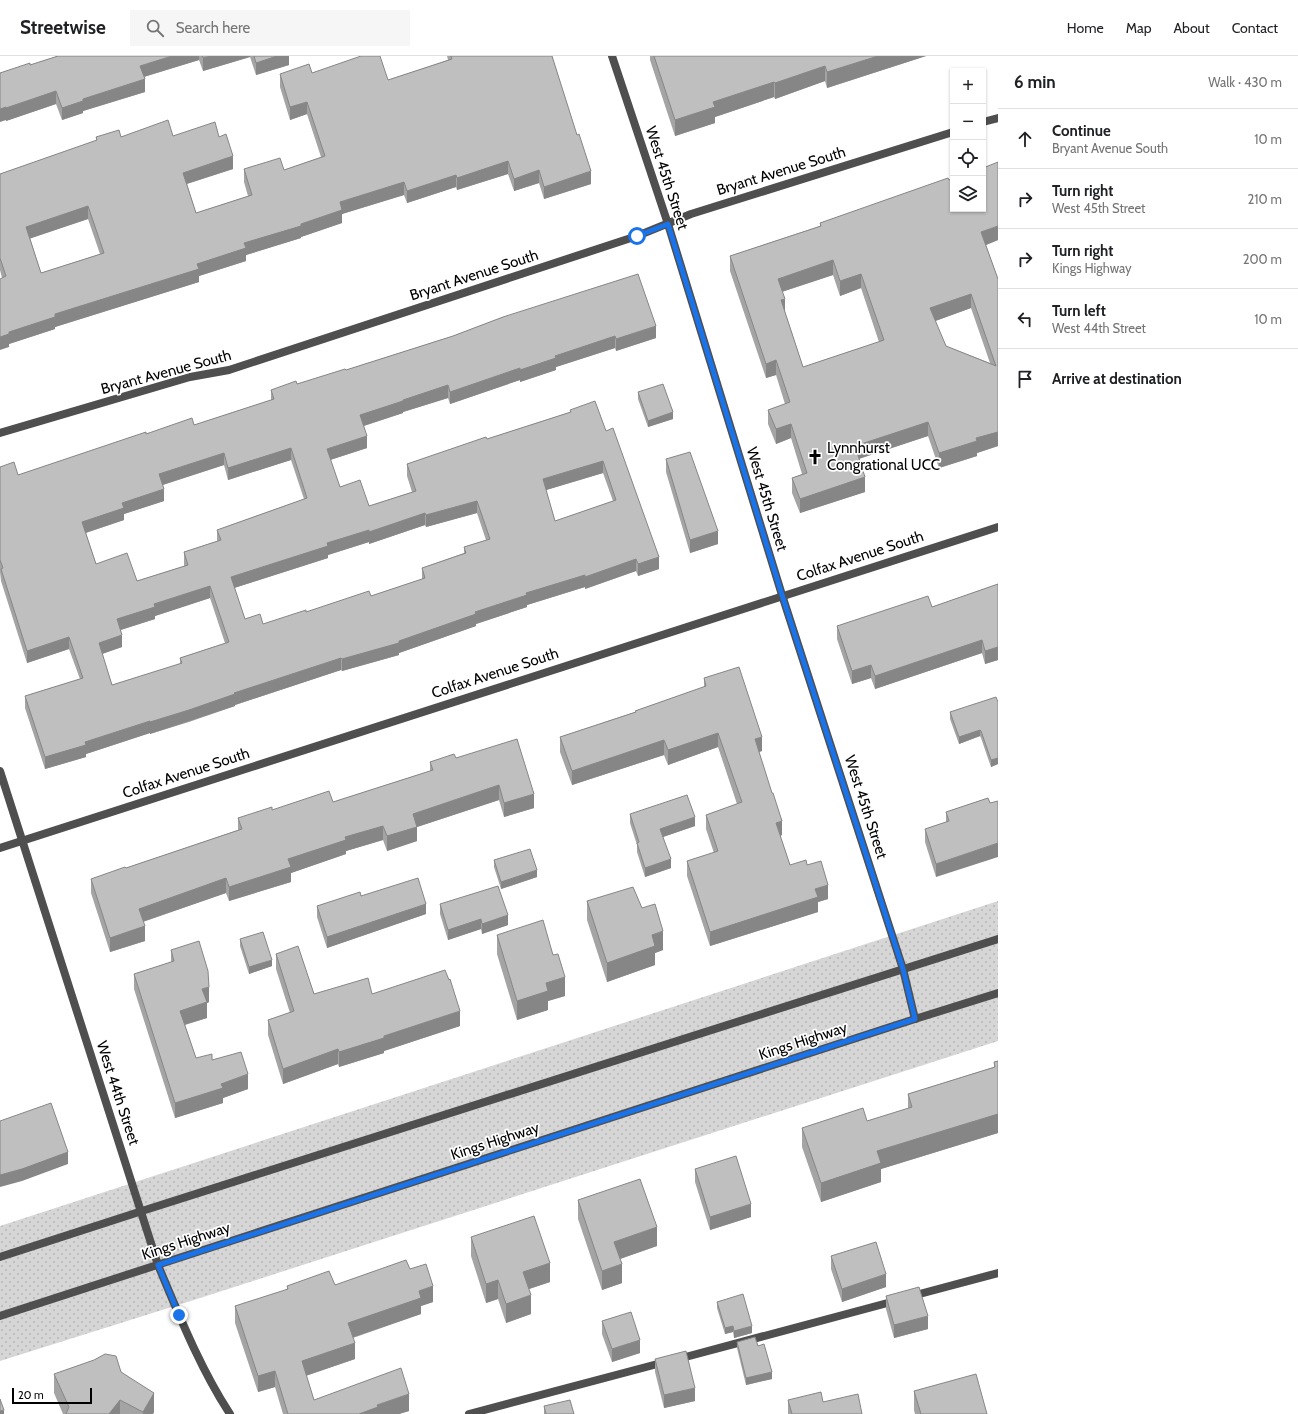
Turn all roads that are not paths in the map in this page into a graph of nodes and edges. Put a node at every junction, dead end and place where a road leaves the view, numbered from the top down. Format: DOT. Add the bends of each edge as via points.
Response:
graph roads {
  1 [pos="612,56"];
  2 [pos="998,118"];
  3 [pos="986,121"];
  4 [pos="950,133"];
  5 [pos="668,224"];
  6 [pos="0,433"];
  7 [pos="998,527"];
  8 [pos="782,595"];
  9 [pos="0,771"];
  10 [pos="22,841"];
  11 [pos="0,848"];
  12 [pos="998,939"];
  13 [pos="903,969"];
  14 [pos="998,993"];
  15 [pos="915,1019"];
  16 [pos="142,1211"];
  17 [pos="0,1257"];
  18 [pos="158,1265"];
  19 [pos="998,1273"];
  20 [pos="0,1316"];
  21 [pos="230,1414"];
  22 [pos="469,1414"];
  1 -- 5 [label="street, West 45th Street"];
  2 -- 3 [label="street"];
  4 -- 5 [label="street, Bryant Avenue South" via="691,214"];
  5 -- 6 [label="street, Bryant Avenue South" via="229,370 190,377"];
  5 -- 8 [label="street, West 45th Street"];
  7 -- 8 [label="street, Colfax Avenue South"];
  8 -- 10 [label="street, Colfax Avenue South"];
  8 -- 13 [label="street, West 45th Street"];
  9 -- 10 [label="street, West 44th Street"];
  10 -- 11 [label="street, Colfax Avenue South"];
  10 -- 16 [label="street, West 44th Street"];
  12 -- 13 [label="street"];
  13 -- 15 [label="street, West 45th Street"];
  13 -- 16 [label="street"];
  14 -- 15 [label="street, Kings Highway"];
  15 -- 18 [label="street, Kings Highway"];
  16 -- 17 [label="street"];
  16 -- 18 [label="street, West 44th Street"];
  18 -- 20 [label="street, Kings Highway"];
  18 -- 21 [label="street, West 44th Street" via="218,1396"];
  19 -- 22 [label="street"];
}
